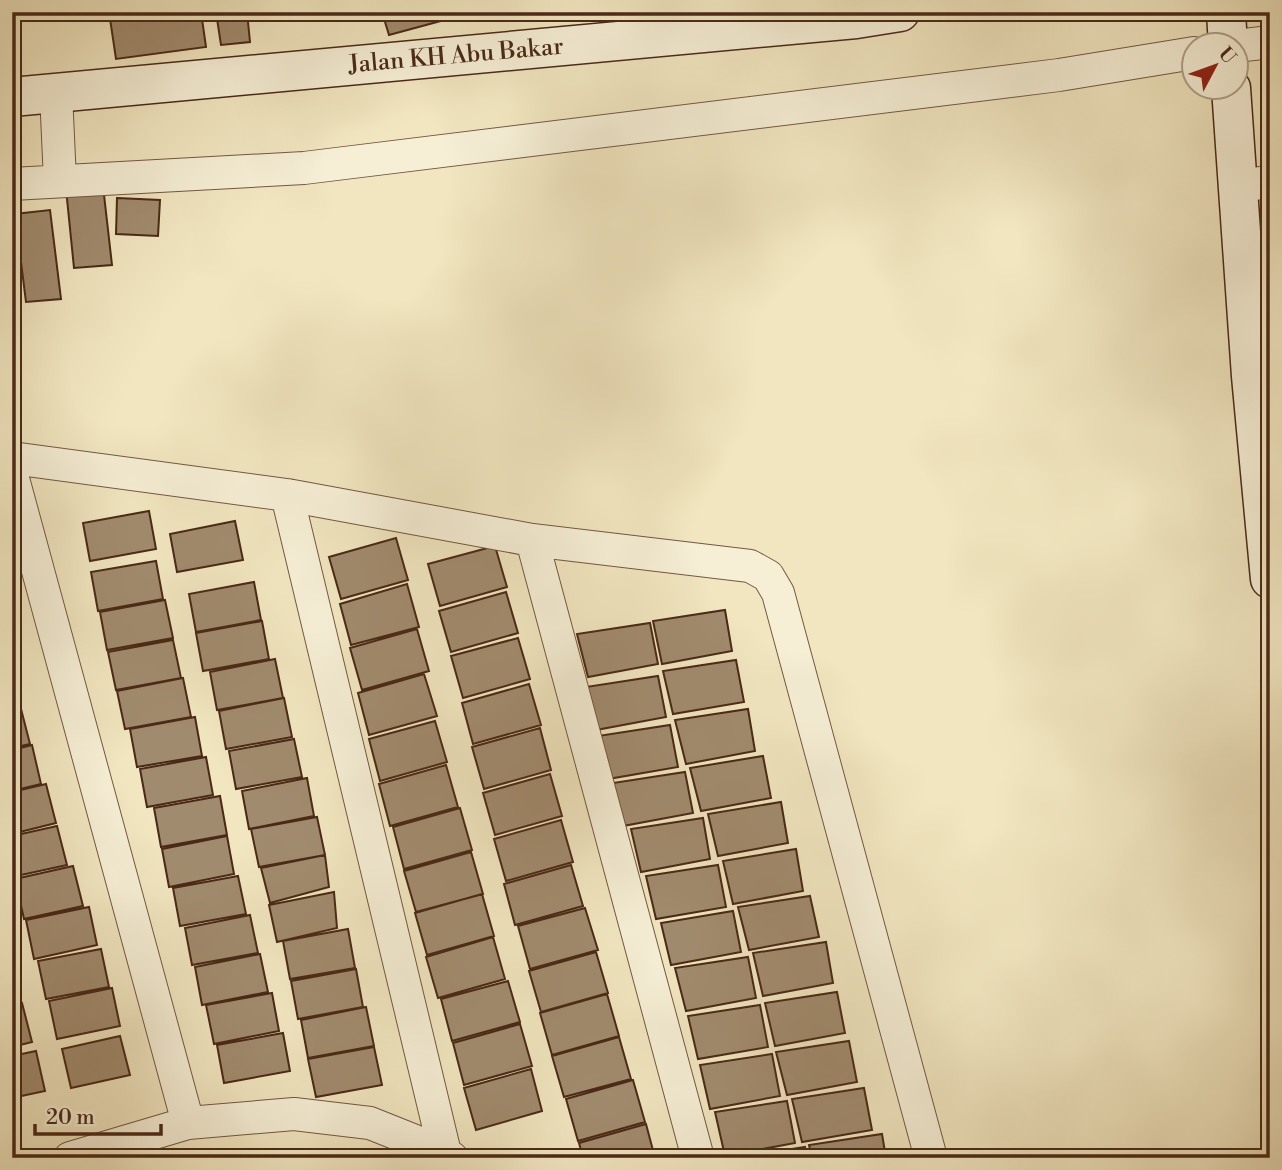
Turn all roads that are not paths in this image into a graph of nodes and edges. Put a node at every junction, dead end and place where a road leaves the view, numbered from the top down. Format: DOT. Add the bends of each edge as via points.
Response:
graph roads {
  1 [pos="900,12"];
  2 [pos="1226,12"];
  3 [pos="1227,32"];
  4 [pos="1270,42"];
  5 [pos="1250,44"];
  6 [pos="1180,55"];
  7 [pos="56,93"];
  8 [pos="12,97"];
  9 [pos="1234,102"];
  10 [pos="60,181"];
  11 [pos="12,184"];
  12 [pos="1253,184"];
  13 [pos="12,458"];
  14 [pos="12,475"];
  15 [pos="287,495"];
  16 [pos="532,540"];
  17 [pos="1270,579"];
  18 [pos="188,1123"];
  19 [pos="448,1155"];
  20 [pos="70,1158"];
  21 [pos="698,1158"];
  22 [pos="931,1158"];
  1 -- 7 [label="street, Jalan KH Abu Bakar"];
  2 -- 3 [label="street"];
  4 -- 5 [label="street"];
  6 -- 10 [label="street" via="1059,75 304,168"];
  7 -- 8 [label="street, Jalan KH Abu Bakar"];
  7 -- 10 [label="street"];
  9 -- 12 [label="street"];
  10 -- 11 [label="street"];
  12 -- 17 [label="street" via="1251,376"];
  13 -- 15 [label="street"];
  14 -- 18 [label="street"];
  15 -- 16 [label="street"];
  15 -- 19 [label="street"];
  16 -- 21 [label="street"];
  16 -- 22 [label="street" via="750,566 768,576 778,593"];
  18 -- 19 [label="street" via="294,1114 370,1123"];
  18 -- 20 [label="street"];
}
